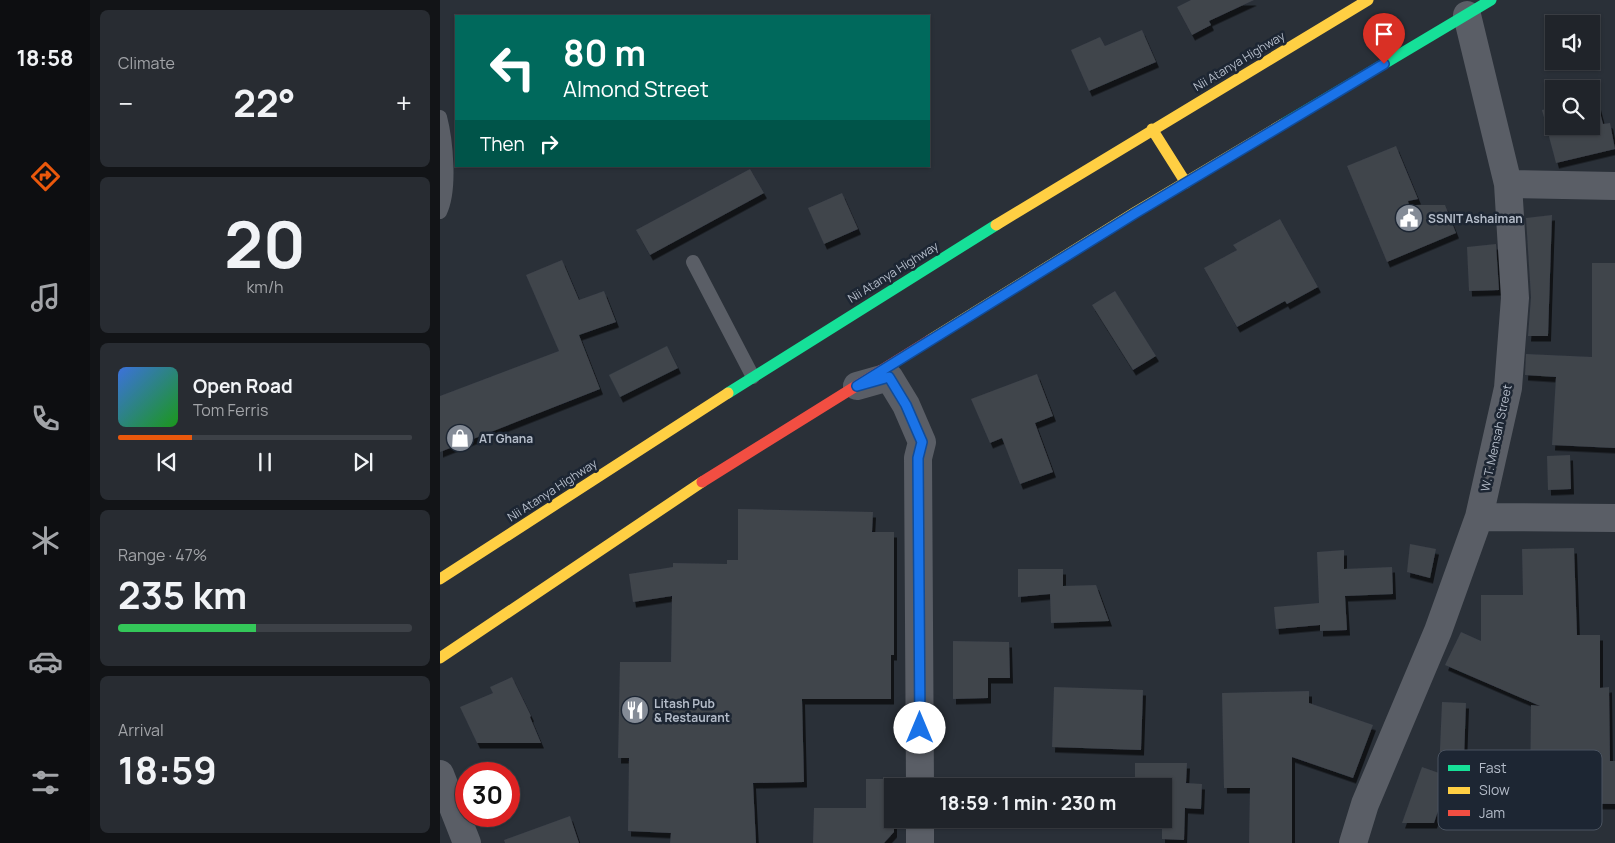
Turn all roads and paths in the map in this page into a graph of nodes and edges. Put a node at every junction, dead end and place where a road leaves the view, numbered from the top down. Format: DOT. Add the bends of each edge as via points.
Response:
graph roads {
  1 [pos="1368,0"];
  2 [pos="1491,0"];
  3 [pos="1466,15"];
  4 [pos="440,116"];
  5 [pos="1152,129"];
  6 [pos="1186,182"];
  7 [pos="1508,184"];
  8 [pos="1615,186"];
  9 [pos="440,212"];
  10 [pos="693,262"];
  11 [pos="753,377"];
  12 [pos="857,386"];
  13 [pos="1479,517"];
  14 [pos="1615,518"];
  15 [pos="440,579"];
  16 [pos="440,658"];
  17 [pos="440,774"];
  18 [pos="920,778"];
  19 [pos="920,828"];
  20 [pos="467,843"];
  21 [pos="920,843"];
  22 [pos="1353,843"];
  1 -- 5 [label="main road, Nii Atanya Highway"];
  2 -- 3 [label="main road"];
  3 -- 6 [label="main road"];
  3 -- 7 [label="street, W. T. Mensah Street"];
  4 -- 9 [label="lane" via="446,140 446,182"];
  5 -- 6 [label="main road"];
  5 -- 11 [label="main road, Nii Atanya Highway"];
  6 -- 12 [label="main road"];
  7 -- 8 [label="street"];
  7 -- 13 [label="street, W. T. Mensah Street" via="1515,298 1508,388"];
  10 -- 11 [label="lane"];
  11 -- 15 [label="main road, Nii Atanya Highway"];
  12 -- 16 [label="main road" via="696,485"];
  12 -- 18 [label="street" via="889,377 922,442 918,458"];
  13 -- 14 [label="street"];
  13 -- 22 [label="street, W. T. Mensah Street" via="1438,631 1365,804"];
  17 -- 20 [label="street"];
  19 -- 21 [label="street"];
}
